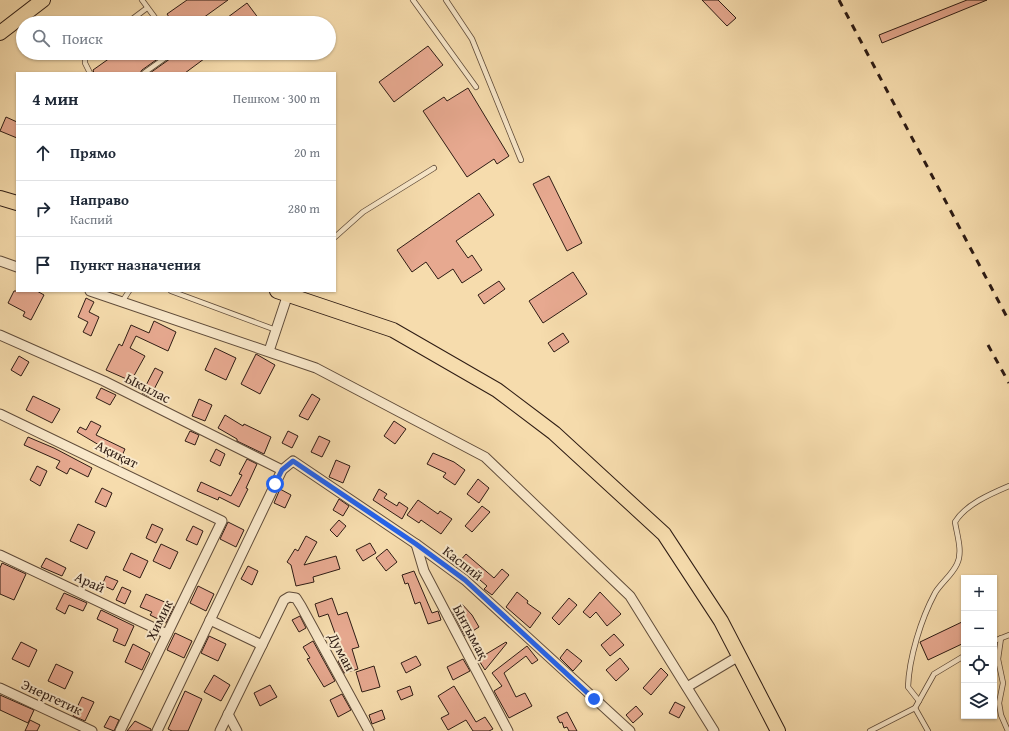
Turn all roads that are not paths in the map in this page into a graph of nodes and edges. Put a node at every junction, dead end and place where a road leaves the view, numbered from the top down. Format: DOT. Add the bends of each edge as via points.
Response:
graph roads {
  1 [pos="42,0"];
  2 [pos="142,0"];
  3 [pos="413,0"];
  4 [pos="446,0"];
  5 [pos="147,8"];
  6 [pos="22,16"];
  7 [pos="136,16"];
  8 [pos="153,16"];
  9 [pos="16,20"];
  10 [pos="0,33"];
  11 [pos="85,60"];
  12 [pos="162,60"];
  13 [pos="90,72"];
  14 [pos="145,72"];
  15 [pos="476,87"];
  16 [pos="521,160"];
  17 [pos="434,168"];
  18 [pos="0,198"];
  19 [pos="16,204"];
  20 [pos="336,236"];
  21 [pos="0,261"];
  22 [pos="16,267"];
  23 [pos="93,292"];
  24 [pos="128,292"];
  25 [pos="174,292"];
  26 [pos="285,292"];
  27 [pos="122,302"];
  28 [pos="276,330"];
  29 [pos="0,335"];
  30 [pos="269,351"];
  31 [pos="0,414"];
  32 [pos="282,470"];
  33 [pos="1009,486"];
  34 [pos="222,520"];
  35 [pos="416,544"];
  36 [pos="0,555"];
  37 [pos="210,620"];
  38 [pos="168,634"];
  39 [pos="1009,635"];
  40 [pos="1001,638"];
  41 [pos="997,640"];
  42 [pos="262,645"];
  43 [pos="739,656"];
  44 [pos="961,658"];
  45 [pos="687,687"];
  46 [pos="0,688"];
  47 [pos="919,701"];
  48 [pos="915,708"];
  49 [pos="228,714"];
  50 [pos="92,731"];
  51 [pos="120,731"];
  52 [pos="157,731"];
  53 [pos="220,731"];
  54 [pos="237,731"];
  55 [pos="369,731"];
  56 [pos="508,731"];
  57 [pos="630,731"];
  58 [pos="714,731"];
  59 [pos="778,731"];
  60 [pos="870,731"];
  61 [pos="928,731"];
  62 [pos="1008,731"];
  1 -- 6 [label="main road"];
  2 -- 5 [label="lane"];
  3 -- 15 [label="lane"];
  4 -- 16 [label="lane" via="472,39"];
  5 -- 7 [label="lane"];
  5 -- 8 [label="lane"];
  9 -- 10 [label="main road"];
  11 -- 13 [label="lane"];
  12 -- 14 [label="lane"];
  17 -- 20 [label="lane" via="363,212"];
  18 -- 19 [label="main road"];
  21 -- 22 [label="street"];
  23 -- 27 [label="street"];
  24 -- 27 [label="lane"];
  25 -- 28 [label="lane"];
  26 -- 28 [label="street"];
  26 -- 43 [label="main road" via="393,330 497,390 554,432 664,534 721,621"];
  27 -- 30 [label="street"];
  28 -- 30 [label="street"];
  29 -- 32 [label="street, Ыкылас" via="104,381"];
  30 -- 45 [label="street" via="316,368 485,457 630,596"];
  31 -- 34 [label="street, Ақиқат"];
  32 -- 35 [label="street, Каспий" via="293,461"];
  32 -- 37 [label="street"];
  33 -- 47 [label="lane" via="960,512 955,522 960,551 958,564 935,593 919,634 908,674 908,687"];
  34 -- 38 [label="street, Химик"];
  35 -- 56 [label="street, Ынтымақ" via="424,571"];
  35 -- 57 [label="street, Каспий" via="465,580"];
  36 -- 38 [label="street, Арай"];
  37 -- 42 [label="street"];
  37 -- 52 [label="street"];
  38 -- 51 [label="street, Химик"];
  39 -- 40 [label="lane"];
  40 -- 41 [label="lane"];
  40 -- 62 [label="lane" via="998,659 1003,683 999,703"];
  42 -- 49 [label="street"];
  42 -- 55 [label="street, Думан" via="284,600 289,597 296,598"];
  43 -- 45 [label="street"];
  43 -- 59 [label="main road"];
  44 -- 47 [label="lane" via="934,674"];
  45 -- 58 [label="street"];
  46 -- 50 [label="street, Энергетик"];
  47 -- 48 [label="lane"];
  48 -- 60 [label="lane"];
  48 -- 61 [label="lane"];
  49 -- 53 [label="street"];
  49 -- 54 [label="street"];
}
